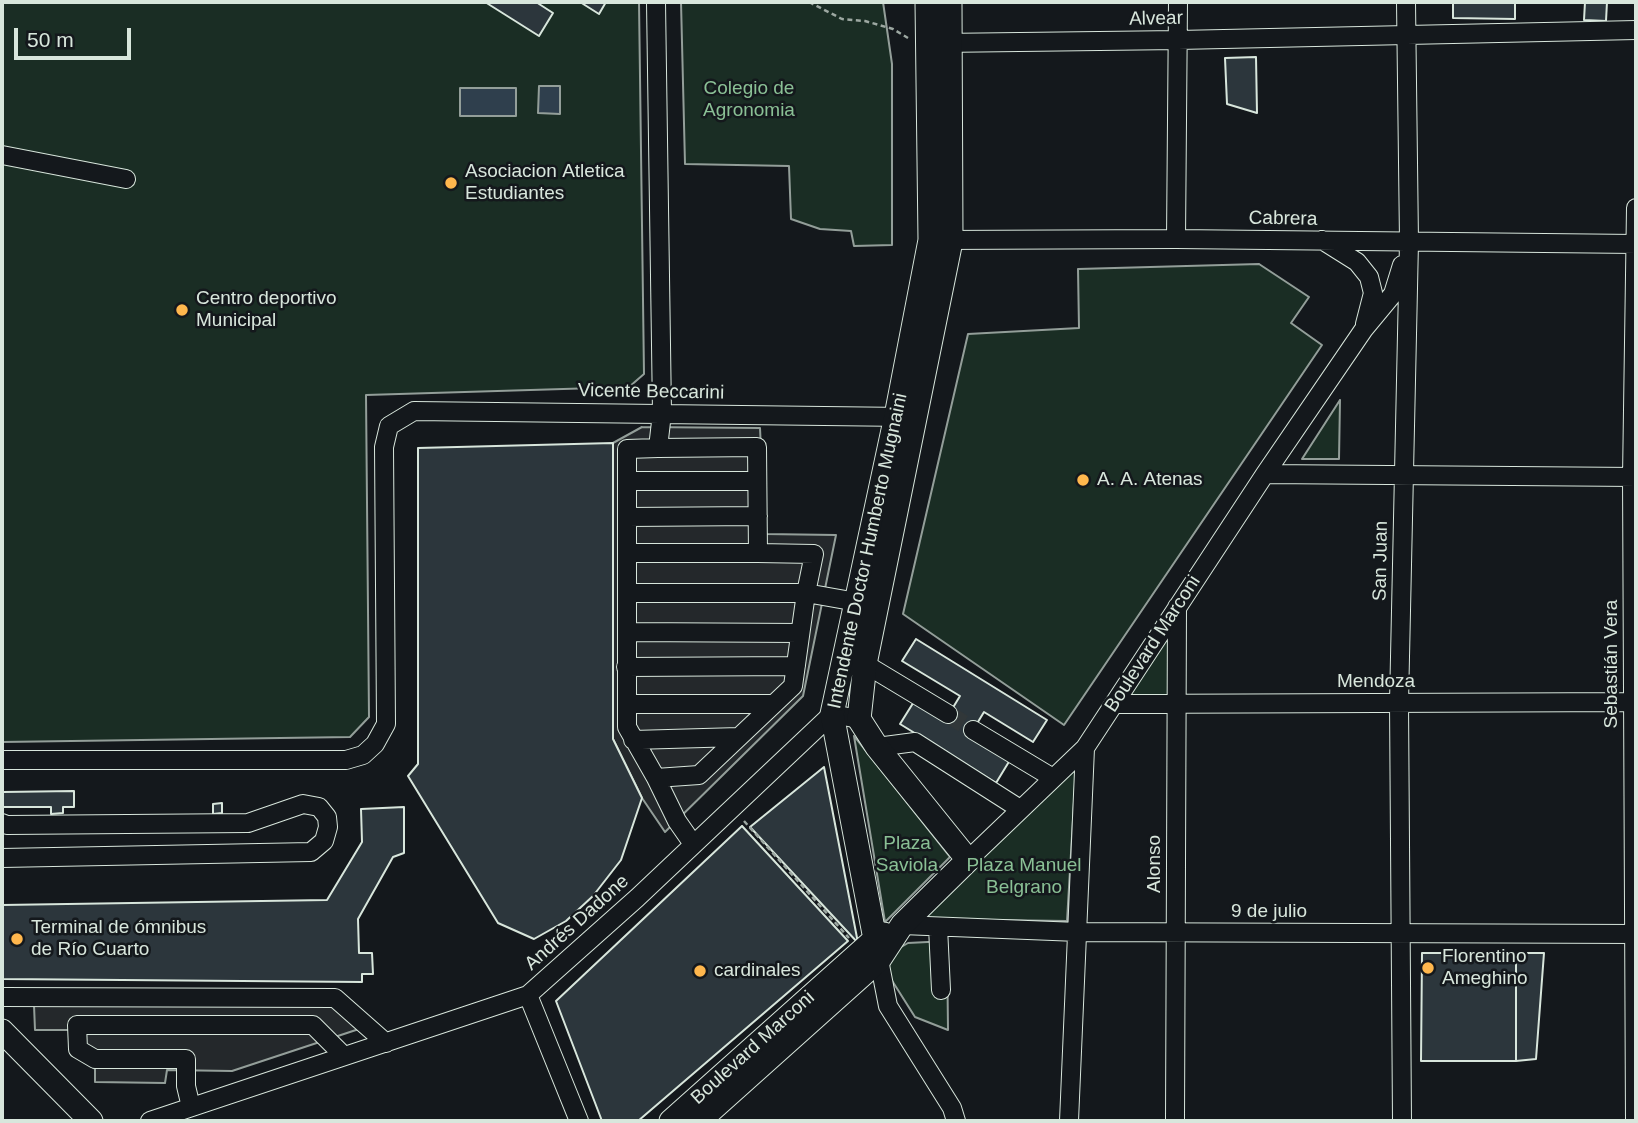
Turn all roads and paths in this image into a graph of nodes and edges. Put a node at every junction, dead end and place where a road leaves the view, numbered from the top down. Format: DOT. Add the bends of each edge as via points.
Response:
graph roads {
  1 [pos="656,2"];
  2 [pos="809,2"];
  3 [pos="1178,2"];
  4 [pos="1406,2"];
  5 [pos="931,3"];
  6 [pos="1636,30"];
  7 [pos="1406,34"];
  8 [pos="1178,40"];
  9 [pos="938,43"];
  10 [pos="3,156"];
  11 [pos="126,179"];
  12 [pos="1636,208"];
  13 [pos="1177,239"];
  14 [pos="940,240"];
  15 [pos="1322,240"];
  16 [pos="1409,242"];
  17 [pos="1636,244"];
  18 [pos="1364,329"];
  19 [pos="662,413"];
  20 [pos="906,417"];
  21 [pos="658,448"];
  22 [pos="1265,474"];
  23 [pos="1404,474"];
  24 [pos="1634,477"];
  25 [pos="627,481"];
  26 [pos="757,481"];
  27 [pos="758,516"];
  28 [pos="627,517"];
  29 [pos="627,553"];
  30 [pos="758,553"];
  31 [pos="627,593"];
  32 [pos="806,593"];
  33 [pos="857,602"];
  34 [pos="1177,607"];
  35 [pos="627,632"];
  36 [pos="800,633"];
  37 [pos="865,664"];
  38 [pos="796,666"];
  39 [pos="626,667"];
  40 [pos="1635,702"];
  41 [pos="1399,703"];
  42 [pos="627,704"];
  43 [pos="774,704"];
  44 [pos="1115,704"];
  45 [pos="1176,704"];
  46 [pos="832,714"];
  47 [pos="948,714"];
  48 [pos="859,719"];
  49 [pos="973,730"];
  50 [pos="739,737"];
  51 [pos="633,740"];
  52 [pos="877,747"];
  53 [pos="1085,748"];
  54 [pos="2,760"];
  55 [pos="656,778"];
  56 [pos="1053,778"];
  57 [pos="732,808"];
  58 [pos="1020,809"];
  59 [pos="2,823"];
  60 [pos="693,844"];
  61 [pos="2,858"];
  62 [pos="968,860"];
  63 [pos="902,925"];
  64 [pos="939,927"];
  65 [pos="1078,932"];
  66 [pos="1176,933"];
  67 [pos="1402,934"];
  68 [pos="1635,934"];
  69 [pos="871,950"];
  70 [pos="941,990"];
  71 [pos="528,995"];
  72 [pos="2,997"];
  73 [pos="2,1031"];
  74 [pos="386,1043"];
  75 [pos="344,1056"];
  76 [pos="191,1107"];
  77 [pos="91,1121"];
  78 [pos="150,1121"];
  79 [pos="579,1121"];
  80 [pos="671,1121"];
  81 [pos="699,1121"];
  82 [pos="956,1121"];
  83 [pos="1069,1121"];
  84 [pos="1175,1121"];
  85 [pos="1402,1121"];
  86 [pos="1635,1121"];
  1 -- 19 [label="street"];
  2 -- 9 [label="path" via="842,19 893,29 913,41"];
  3 -- 8 [label="street"];
  4 -- 7 [label="street, San Juan"];
  5 -- 9 [label="main road, Intendente Doctor Humberto Mugnaini"];
  6 -- 7 [label="street, Alvear"];
  7 -- 8 [label="street, Alvear"];
  7 -- 16 [label="street, San Juan"];
  8 -- 9 [label="street, Alvear"];
  8 -- 13 [label="street"];
  9 -- 14 [label="main road, Intendente Doctor Humberto Mugnaini"];
  10 -- 11 [label="street"];
  12 -- 17 [label="street, Sebastián Vera"];
  13 -- 14 [label="street, Cabrera"];
  13 -- 15 [label="street, Cabrera"];
  14 -- 20 [label="main road, Intendente Doctor Humberto Mugnaini"];
  15 -- 16 [label="street, Cabrera"];
  15 -- 18 [label="street, Boulevard Marconi" via="1357,262 1369,277 1373,293"];
  16 -- 17 [label="street, Cabrera"];
  16 -- 18 [label="street, Boulevard Marconi" via="1393,294"];
  16 -- 23 [label="street, San Juan"];
  17 -- 24 [label="street, Sebastián Vera"];
  18 -- 22 [label="street, Boulevard Marconi"];
  19 -- 20 [label="street, Vicente Beccarini"];
  19 -- 21 [label="street"];
  19 -- 54 [label="street, Vicente Beccarini" via="414,411 389,426 384,447 386,724 363,755 346,760"];
  20 -- 33 [label="main road, Intendente Doctor Humberto Mugnaini"];
  20 -- 37 [label="main road, Intendente Doctor Humberto Mugnaini"];
  21 -- 25 [label="street" via="627,449"];
  21 -- 26 [label="street" via="757,447"];
  22 -- 23 [label="street"];
  22 -- 34 [label="street, Boulevard Marconi"];
  23 -- 24 [label="street"];
  23 -- 41 [label="street, San Juan"];
  24 -- 40 [label="street, Sebastián Vera"];
  25 -- 26 [label="street"];
  25 -- 28 [label="street"];
  26 -- 27 [label="street"];
  27 -- 28 [label="street"];
  27 -- 30 [label="street"];
  28 -- 29 [label="street"];
  29 -- 30 [label="street"];
  29 -- 31 [label="street"];
  30 -- 32 [label="street" via="814,554"];
  31 -- 32 [label="street"];
  31 -- 35 [label="street"];
  32 -- 33 [label="street"];
  32 -- 36 [label="street"];
  33 -- 46 [label="main road, Intendente Doctor Humberto Mugnaini"];
  34 -- 44 [label="street, Boulevard Marconi"];
  34 -- 45 [label="street, Alonso"];
  35 -- 36 [label="street"];
  35 -- 39 [label="street"];
  36 -- 38 [label="street"];
  37 -- 47 [label="street"];
  37 -- 48 [label="main road, Intendente Doctor Humberto Mugnaini"];
  38 -- 39 [label="street"];
  38 -- 43 [label="street" via="793,686"];
  39 -- 42 [label="street"];
  40 -- 41 [label="street, Mendoza"];
  40 -- 68 [label="street, Sebastián Vera"];
  41 -- 45 [label="street, Mendoza"];
  41 -- 67 [label="street, San Juan"];
  42 -- 43 [label="street"];
  42 -- 51 [label="street" via="626,727"];
  43 -- 50 [label="street"];
  44 -- 45 [label="street, Mendoza"];
  44 -- 53 [label="street, Boulevard Marconi"];
  45 -- 66 [label="street, Alonso"];
  46 -- 48 [label="street"];
  46 -- 57 [label="street, Andrés Dadone"];
  46 -- 69 [label="main road, Intendente Doctor Humberto Mugnaini"];
  48 -- 52 [label="main road, Intendente Doctor Humberto Mugnaini"];
  49 -- 56 [label="street"];
  50 -- 51 [label="street"];
  50 -- 55 [label="street" via="699,775"];
  51 -- 55 [label="street"];
  52 -- 58 [label="street" via="915,742"];
  52 -- 62 [label="main road, Intendente Doctor Humberto Mugnaini"];
  53 -- 56 [label="street, Boulevard Marconi"];
  53 -- 65 [label="street"];
  55 -- 60 [label="street"];
  56 -- 58 [label="street, Boulevard Marconi"];
  57 -- 60 [label="street, Andrés Dadone"];
  57 -- 69 [label="path" via="819,902"];
  58 -- 62 [label="street, Boulevard Marconi"];
  59 -- 61 [label="street" via="248,823 303,804 318,807 327,817 328,827 324,841 311,852"];
  60 -- 71 [label="street, Andrés Dadone"];
  62 -- 63 [label="main road, Boulevard Marconi"];
  63 -- 64 [label="street, 9 de julio"];
  63 -- 69 [label="main road, Boulevard Marconi"];
  64 -- 65 [label="street, 9 de julio"];
  64 -- 70 [label="street"];
  65 -- 66 [label="street, 9 de julio"];
  65 -- 83 [label="street"];
  66 -- 67 [label="street, 9 de julio"];
  66 -- 84 [label="street, Alonso"];
  67 -- 68 [label="street, 9 de julio"];
  67 -- 85 [label="street, San Juan"];
  68 -- 86 [label="street, Sebastián Vera"];
  69 -- 80 [label="main road, Boulevard Marconi"];
  69 -- 81 [label="main road, Boulevard Marconi"];
  69 -- 82 [label="street, Intendente Doctor Humberto Mugnaini" via="888,1006"];
  71 -- 74 [label="street, Andrés Dadone"];
  71 -- 79 [label="street"];
  72 -- 74 [label="street" via="335,998"];
  73 -- 77 [label="main road"];
  74 -- 75 [label="street, Andrés Dadone"];
  75 -- 76 [label="street, Andrés Dadone"];
  75 -- 76 [label="street" via="313,1025 77,1025 78,1049 95,1059 186,1059"];
  76 -- 78 [label="street, Andrés Dadone"];
}
